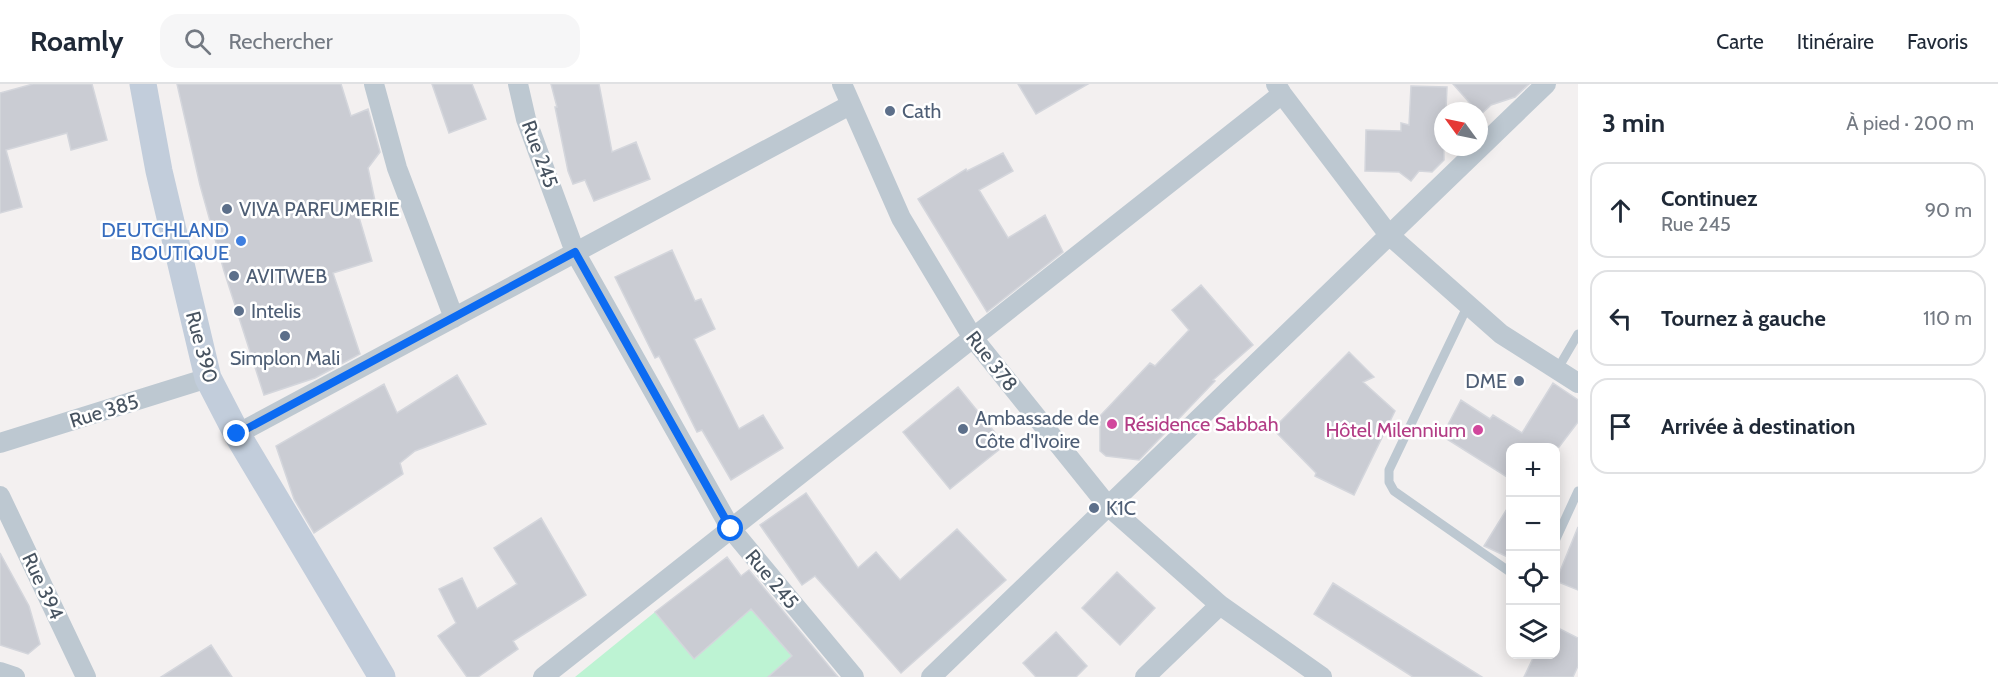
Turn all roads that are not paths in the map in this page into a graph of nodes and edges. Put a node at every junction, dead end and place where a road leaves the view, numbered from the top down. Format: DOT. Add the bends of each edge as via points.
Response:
graph roads {
  1 [pos="143,84"];
  2 [pos="374,84"];
  3 [pos="518,84"];
  4 [pos="842,84"];
  5 [pos="1546,84"];
  6 [pos="1279,89"];
  7 [pos="850,105"];
  8 [pos="1389,235"];
  9 [pos="575,252"];
  10 [pos="1468,305"];
  11 [pos="454,318"];
  12 [pos="1578,334"];
  13 [pos="973,338"];
  14 [pos="1557,370"];
  15 [pos="208,378"];
  16 [pos="1578,383"];
  17 [pos="237,434"];
  18 [pos="0,443"];
  19 [pos="1578,491"];
  20 [pos="0,496"];
  21 [pos="1108,506"];
  22 [pos="731,529"];
  23 [pos="1560,530"];
  24 [pos="1506,569"];
  25 [pos="1220,605"];
  26 [pos="0,672"];
  27 [pos="15,677"];
  28 [pos="86,677"];
  29 [pos="382,677"];
  30 [pos="543,677"];
  31 [pos="854,677"];
  32 [pos="931,677"];
  33 [pos="1146,677"];
  34 [pos="1322,677"];
  1 -- 15 [label="street, Rue 390" via="159,171"];
  2 -- 11 [label="street" via="397,168"];
  3 -- 9 [label="street, Rue 245" via="526,119"];
  4 -- 7 [label="street, Rue 378"];
  5 -- 8 [label="street"];
  6 -- 8 [label="street"];
  6 -- 13 [label="street"];
  7 -- 9 [label="street"];
  7 -- 13 [label="street, Rue 378" via="901,218"];
  8 -- 10 [label="street"];
  8 -- 21 [label="street"];
  9 -- 11 [label="street"];
  9 -- 22 [label="street, Rue 245"];
  10 -- 14 [label="street" via="1501,334"];
  10 -- 24 [label="lane" via="1389,470 1389,482 1394,491"];
  11 -- 17 [label="street"];
  12 -- 14 [label="lane"];
  13 -- 21 [label="street, Rue 378"];
  13 -- 22 [label="street"];
  14 -- 16 [label="street"];
  15 -- 17 [label="street, Rue 390"];
  15 -- 18 [label="street, Rue 385"];
  17 -- 29 [label="street, Rue 390"];
  19 -- 23 [label="lane"];
  20 -- 28 [label="street, Rue 394"];
  21 -- 25 [label="street, Rue 378"];
  21 -- 32 [label="street"];
  22 -- 30 [label="street"];
  22 -- 31 [label="street, Rue 245"];
  25 -- 33 [label="street"];
  25 -- 34 [label="street, Rue 378"];
  26 -- 27 [label="street"];
}
